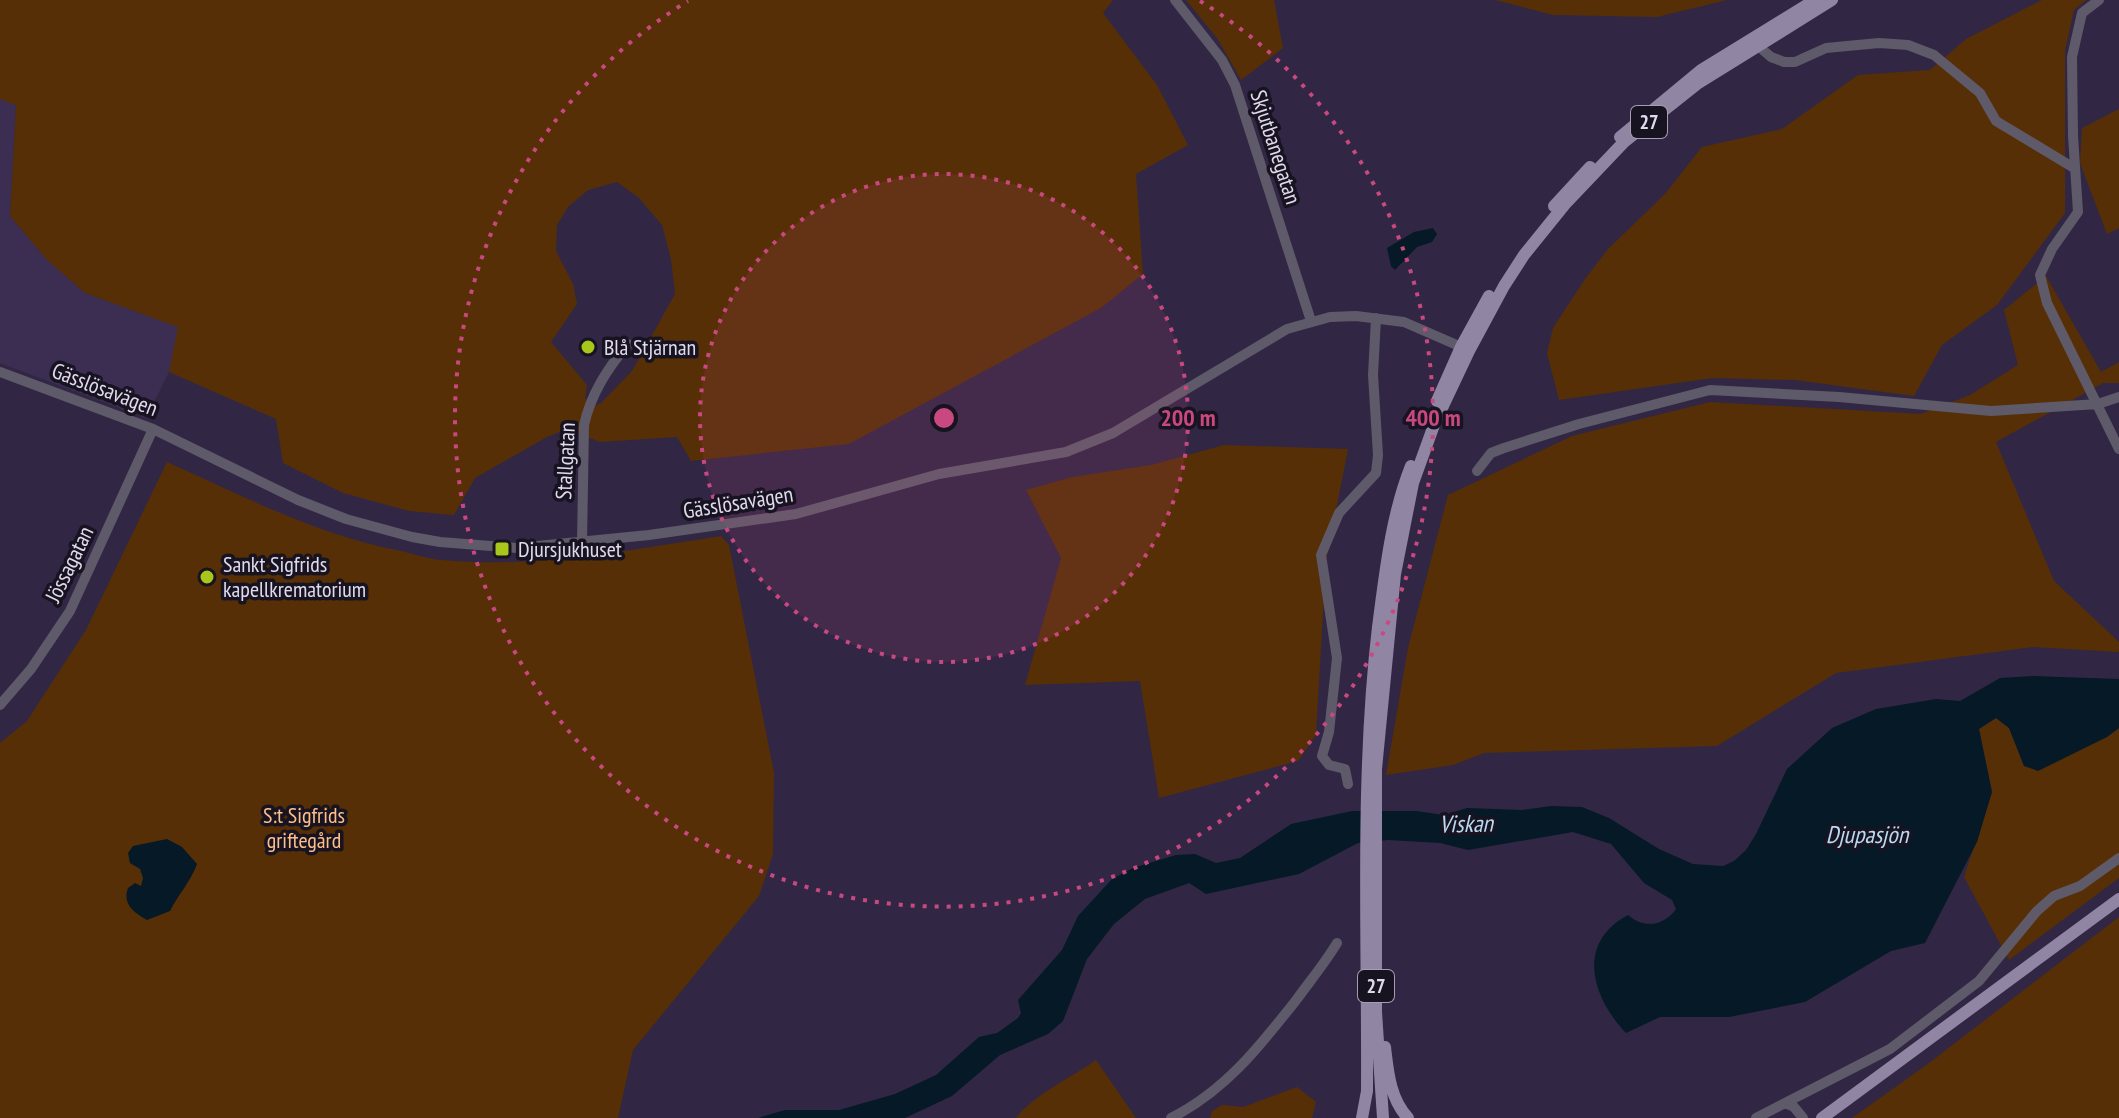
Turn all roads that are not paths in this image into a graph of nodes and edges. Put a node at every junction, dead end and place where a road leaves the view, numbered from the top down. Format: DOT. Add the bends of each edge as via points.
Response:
graph roads {
  1 [pos="1175,0"];
  2 [pos="1815,0"];
  3 [pos="1832,0"];
  4 [pos="2093,1"];
  5 [pos="1757,45"];
  6 [pos="2074,168"];
  7 [pos="1376,318"];
  8 [pos="1311,321"];
  9 [pos="628,344"];
  10 [pos="1465,349"];
  11 [pos="0,372"];
  12 [pos="2119,397"];
  13 [pos="2098,404"];
  14 [pos="153,429"];
  15 [pos="2119,449"];
  16 [pos="1477,471"];
  17 [pos="582,543"];
  18 [pos="0,705"];
  19 [pos="1348,784"];
  20 [pos="2119,858"];
  21 [pos="2119,899"];
  22 [pos="1337,943"];
  23 [pos="1372,1012"];
  24 [pos="1785,1103"];
  25 [pos="1171,1118"];
  26 [pos="1362,1118"];
  27 [pos="1380,1118"];
  28 [pos="1408,1118"];
  29 [pos="1756,1118"];
  30 [pos="1803,1118"];
  31 [pos="1822,1118"];
  1 -- 8 [label="street, Skjutbanegatan" via="1235,85"];
  2 -- 10 [label="main road, 27" via="1701,70 1612,144 1565,191 1527,241 1491,292"];
  3 -- 5 [label="main road, 27"];
  4 -- 6 [label="street" via="2082,13 2072,57"];
  5 -- 6 [label="street" via="1784,62 1826,48 1879,43 1908,45 1934,55 1980,93 1996,121"];
  5 -- 10 [label="main road, 27" via="1636,133 1576,193 1524,255"];
  6 -- 13 [label="street" via="2078,212 2040,275 2047,303"];
  7 -- 8 [label="street, Gässlösavägen"];
  7 -- 10 [label="street, Gässlösavägen" via="1404,322"];
  7 -- 19 [label="street" via="1376,473 1339,513 1321,555 1337,658 1322,756 1329,765 1345,769"];
  8 -- 17 [label="street, Gässlösavägen" via="1281,332 1082,447 939,474 796,514"];
  9 -- 17 [label="street, Stallgatan" via="604,375 584,425"];
  10 -- 23 [label="main road, 27" via="1413,483 1395,574 1372,770"];
  11 -- 14 [label="street, Gässlösavägen"];
  12 -- 13 [label="street"];
  13 -- 15 [label="street"];
  13 -- 16 [label="street" via="1991,411 1710,390 1504,448 1491,453"];
  14 -- 17 [label="street, Gässlösavägen" via="298,500 398,534 502,549"];
  14 -- 18 [label="street, Jössagatan" via="70,611"];
  20 -- 24 [label="street" via="2080,886 2054,896 1979,981 1890,1049"];
  21 -- 31 [label="main road"];
  22 -- 25 [label="street" via="1239,1070 1211,1095"];
  23 -- 26 [label="main road"];
  23 -- 27 [label="main road, 27"];
  23 -- 28 [label="main road" via="1382,1028 1392,1090"];
  24 -- 29 [label="street"];
  24 -- 30 [label="street"];
}
